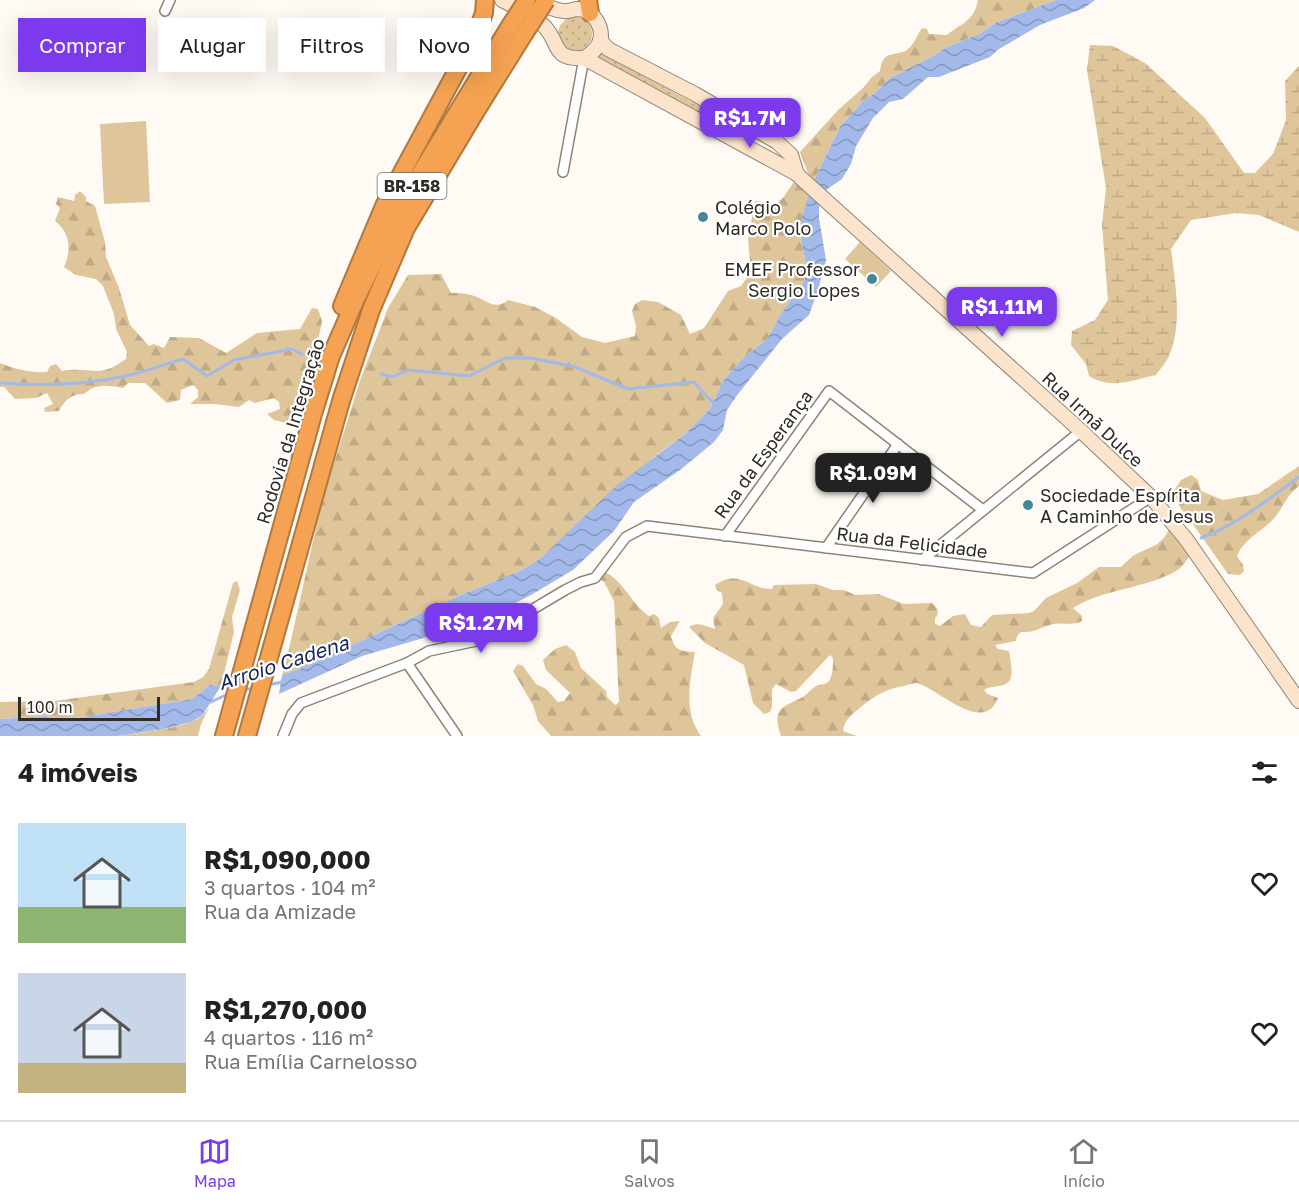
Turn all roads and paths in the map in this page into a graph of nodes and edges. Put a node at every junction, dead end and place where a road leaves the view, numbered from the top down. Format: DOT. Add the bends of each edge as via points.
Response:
graph roads {
  1 [pos="170,0"];
  2 [pos="485,0"];
  3 [pos="493,0"];
  4 [pos="501,0"];
  5 [pos="527,0"];
  6 [pos="537,0"];
  7 [pos="546,0"];
  8 [pos="589,7"];
  9 [pos="165,11"];
  10 [pos="565,12"];
  11 [pos="517,30"];
  12 [pos="551,34"];
  13 [pos="600,40"];
  14 [pos="584,58"];
  15 [pos="756,129"];
  16 [pos="729,135"];
  17 [pos="563,172"];
  18 [pos="800,177"];
  19 [pos="331,356"];
  20 [pos="1081,431"];
  21 [pos="898,444"];
  22 [pos="1151,497"];
  23 [pos="983,510"];
  24 [pos="725,536"];
  25 [pos="826,548"];
  26 [pos="922,560"];
  27 [pos="407,663"];
  28 [pos="1299,701"];
  29 [pos="224,736"];
  30 [pos="247,736"];
  31 [pos="283,736"];
  32 [pos="457,736"];
  1 -- 9 [label="street"];
  2 -- 19 [label="highway" via="475,37 365,247 336,318"];
  3 -- 4 [label="street"];
  4 -- 12 [label="street, Rua Irmã Dulce" via="542,24"];
  5 -- 11 [label="highway, Rodovia da Integração / BR-158, bridge"];
  6 -- 10 [label="street"];
  7 -- 11 [label="highway, Rodovia da Integração / BR-158, bridge"];
  8 -- 10 [label="street"];
  8 -- 13 [label="street" via="599,25"];
  10 -- 12 [label="street" via="553,25"];
  11 -- 19 [label="highway, Rodovia da Integração / BR-158" via="406,197"];
  11 -- 30 [label="highway, Rodovia da Integração / BR-158" via="406,228 375,301 341,401"];
  12 -- 14 [label="street, Rua Irmã Dulce" via="561,54 572,59"];
  13 -- 14 [label="street" via="597,48"];
  13 -- 15 [label="street, Rua Irmã Dulce" via="608,49"];
  14 -- 16 [label="street, Rua Irmã Dulce"];
  14 -- 17 [label="street"];
  15 -- 16 [label="street" via="743,135"];
  15 -- 18 [label="street, Rua Irmã Dulce" via="791,155"];
  16 -- 18 [label="street, Rua Irmã Dulce"];
  18 -- 20 [label="street, Rua Irmã Dulce"];
  19 -- 29 [label="highway, Rodovia da Integração / BR-158"];
  20 -- 22 [label="street, Rua Irmã Dulce"];
  20 -- 23 [label="street"];
  21 -- 23 [label="street"];
  21 -- 24 [label="street, Rua da Esperança" via="829,391"];
  21 -- 25 [label="street"];
  22 -- 26 [label="street, Rua da Felicidade" via="1033,573"];
  22 -- 28 [label="street, Rua Irmã Dulce" via="1186,539"];
  23 -- 26 [label="street"];
  24 -- 25 [label="street, Rua da Felicidade"];
  24 -- 27 [label="street, Rua da Felicidade" via="647,526 626,537 595,578 565,590 481,640 429,651"];
  25 -- 26 [label="street, Rua da Felicidade"];
  27 -- 31 [label="street" via="301,703"];
  27 -- 32 [label="street"];
}
